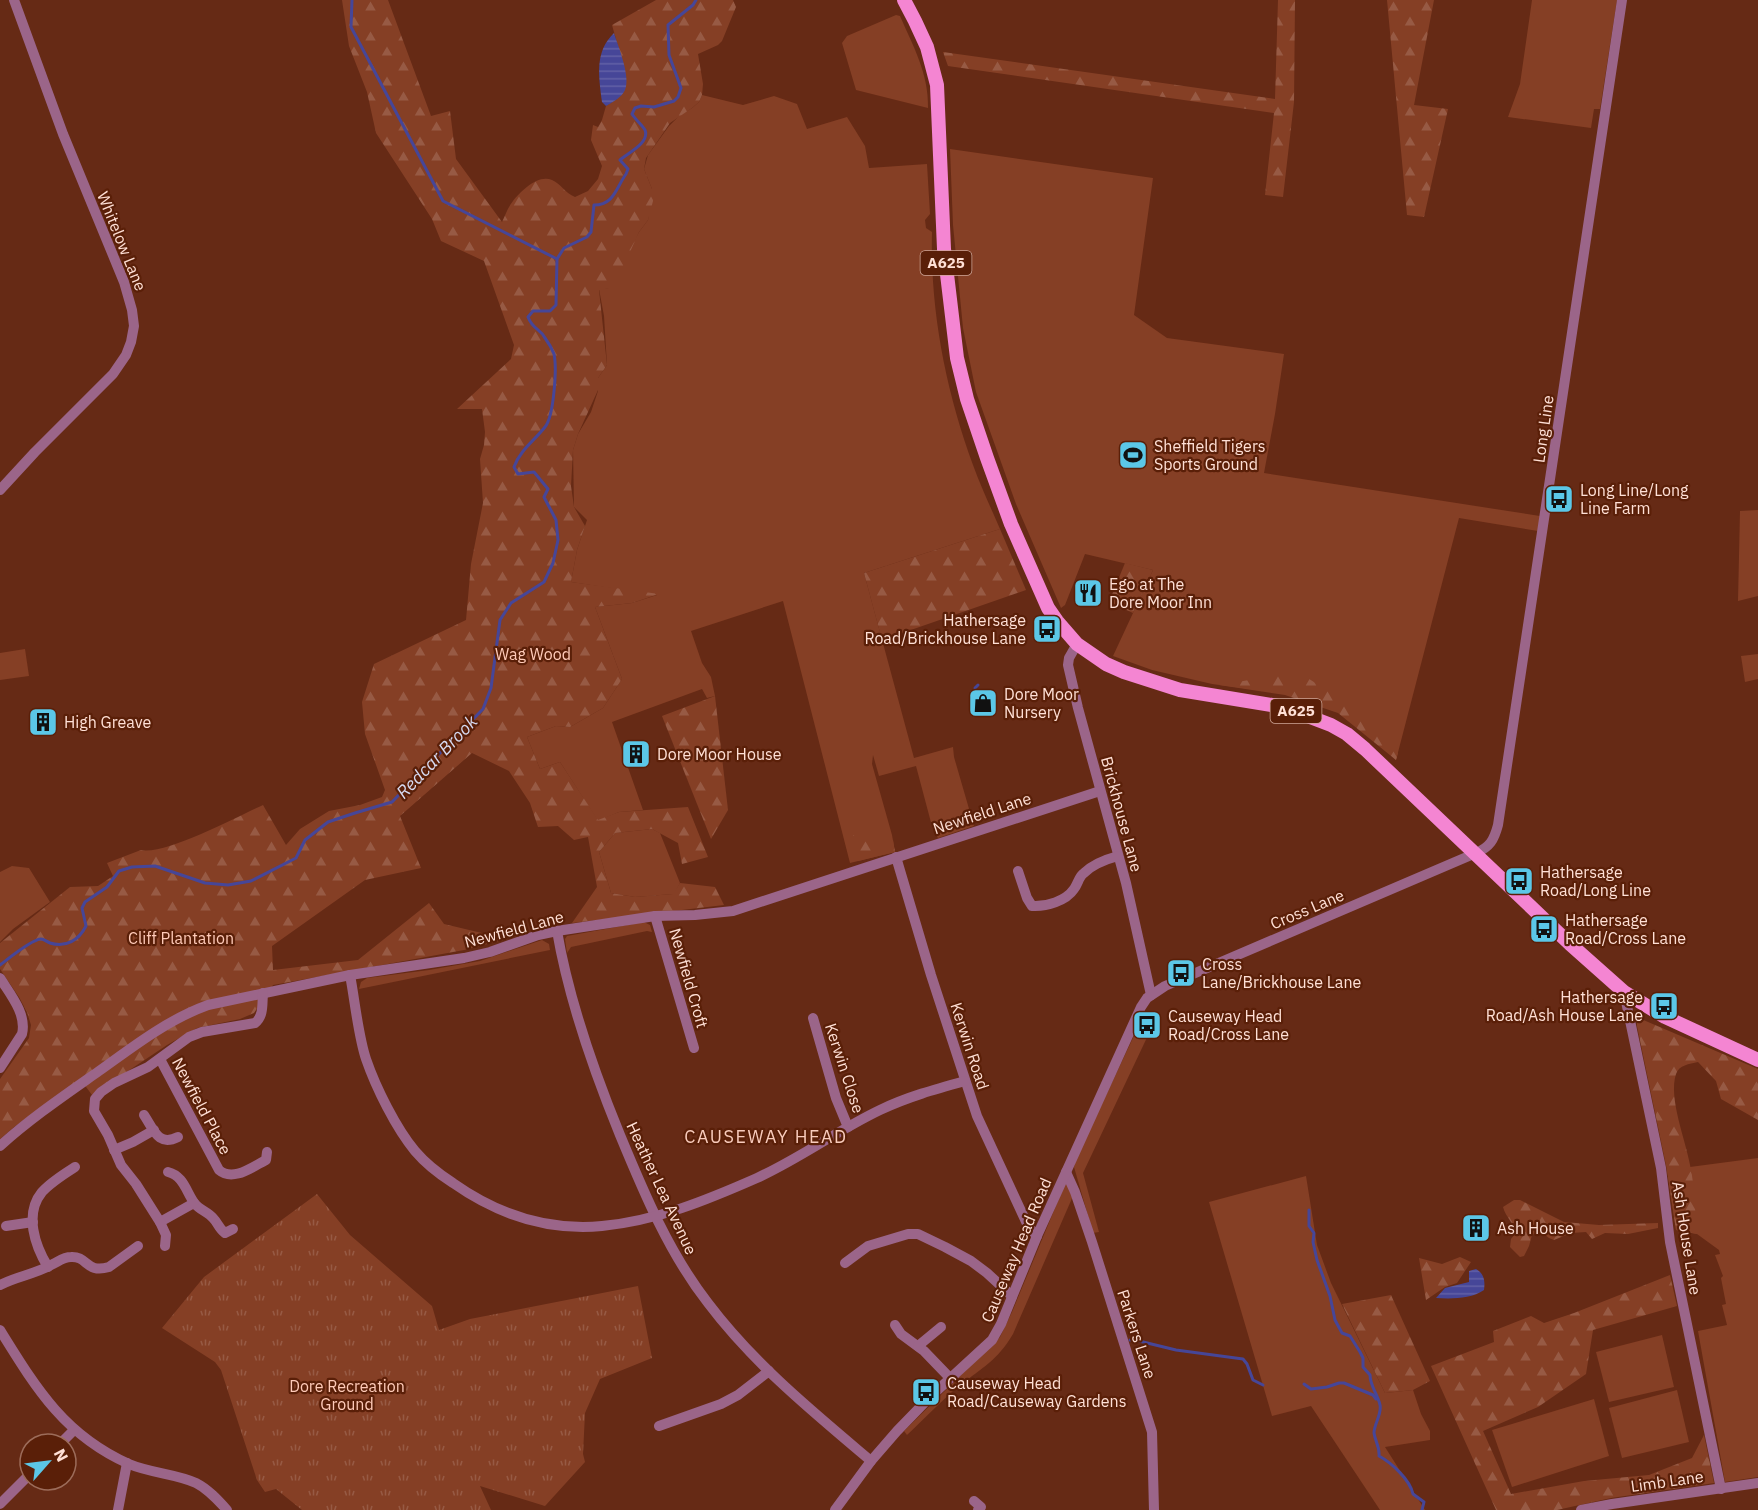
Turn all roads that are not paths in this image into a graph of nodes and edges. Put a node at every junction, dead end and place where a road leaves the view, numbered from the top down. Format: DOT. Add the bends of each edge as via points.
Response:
graph roads {
  1 [pos="14,0"];
  2 [pos="904,0"];
  3 [pos="1622,0"];
  4 [pos="0,490"];
  5 [pos="1077,644"];
  6 [pos="1100,791"];
  7 [pos="1476,853"];
  8 [pos="1118,856"];
  9 [pos="896,857"];
  10 [pos="1018,871"];
  11 [pos="655,916"];
  12 [pos="556,931"];
  13 [pos="350,975"];
  14 [pos="0,978"];
  15 [pos="1624,992"];
  16 [pos="263,993"];
  17 [pos="1151,995"];
  18 [pos="813,1017"];
  19 [pos="694,1048"];
  20 [pos="160,1059"];
  21 [pos="1758,1060"];
  22 [pos="0,1068"];
  23 [pos="965,1081"];
  24 [pos="144,1115"];
  25 [pos="848,1127"];
  26 [pos="154,1130"];
  27 [pos="178,1137"];
  28 [pos="0,1146"];
  29 [pos="114,1150"];
  30 [pos="268,1160"];
  31 [pos="55,1166"];
  32 [pos="75,1167"];
  33 [pos="168,1172"];
  34 [pos="1066,1172"];
  35 [pos="62,1176"];
  36 [pos="194,1203"];
  37 [pos="656,1216"];
  38 [pos="33,1222"];
  39 [pos="160,1222"];
  40 [pos="6,1226"];
  41 [pos="233,1229"];
  42 [pos="1037,1236"];
  43 [pos="138,1246"];
  44 [pos="165,1246"];
  45 [pos="845,1263"];
  46 [pos="48,1267"];
  47 [pos="0,1285"];
  48 [pos="1012,1296"];
  49 [pos="895,1325"];
  50 [pos="941,1327"];
  51 [pos="0,1330"];
  52 [pos="918,1346"];
  53 [pos="768,1371"];
  54 [pos="950,1378"];
  55 [pos="659,1426"];
  56 [pos="74,1430"];
  57 [pos="871,1461"];
  58 [pos="127,1463"];
  59 [pos="1758,1483"];
  60 [pos="18,1486"];
  61 [pos="1721,1489"];
  62 [pos="0,1504"];
  63 [pos="118,1510"];
  64 [pos="227,1510"];
  65 [pos="835,1510"];
  66 [pos="1154,1510"];
  67 [pos="1581,1510"];
  1 -- 4 [label="street, Whitelow Lane" via="63,134 124,282 134,326 126,355 113,374"];
  2 -- 5 [label="main road, A625" via="927,47 937,85 944,249 962,380 1028,564 1048,608"];
  3 -- 7 [label="street, Long Line" via="1498,825 1491,844"];
  5 -- 6 [label="street, Brickhouse Lane" via="1068,666"];
  5 -- 7 [label="main road, A625" via="1106,664 1141,679 1180,690 1284,706 1331,725 1365,749"];
  6 -- 8 [label="street, Brickhouse Lane"];
  6 -- 9 [label="street, Newfield Lane"];
  7 -- 15 [label="main road, A625"];
  7 -- 17 [label="street, Cross Lane"];
  8 -- 10 [label="street" via="1082,874 1070,895 1043,907 1032,906 1026,898"];
  8 -- 17 [label="street, Brickhouse Lane"];
  9 -- 11 [label="street, Newfield Lane" via="733,911"];
  9 -- 23 [label="street, Kerwin Road"];
  11 -- 12 [label="street, Newfield Lane"];
  11 -- 19 [label="street, Newfield Croft"];
  12 -- 13 [label="street, Newfield Lane" via="464,958"];
  12 -- 37 [label="street, Heather Lea Avenue" via="569,988 596,1071"];
  13 -- 16 [label="street, Newfield Lane"];
  13 -- 37 [label="street" via="364,1052 374,1079 404,1136 440,1175 489,1206 538,1222 588,1227"];
  14 -- 22 [label="street" via="23,1024 22,1034"];
  15 -- 21 [label="main road, A625" via="1672,1021"];
  15 -- 61 [label="street, Ash House Lane"];
  16 -- 20 [label="street, Newfield Place" via="261,1014 255,1023 202,1032"];
  16 -- 28 [label="street, Newfield Lane" via="208,1005 167,1023"];
  17 -- 34 [label="street, Causeway Head Road" via="1143,1004"];
  18 -- 25 [label="street, Kerwin Close"];
  20 -- 29 [label="street" via="114,1083 95,1099 94,1111"];
  20 -- 30 [label="street, Newfield Place" via="219,1170 236,1174"];
  23 -- 25 [label="street" via="899,1101"];
  23 -- 42 [label="street, Kerwin Road" via="983,1133 1028,1226"];
  24 -- 26 [label="street"];
  25 -- 37 [label="street" via="760,1176"];
  26 -- 27 [label="street" via="164,1140"];
  26 -- 29 [label="street"];
  29 -- 39 [label="street"];
  31 -- 35 [label="street"];
  32 -- 35 [label="street"];
  33 -- 36 [label="street" via="178,1176"];
  34 -- 42 [label="street, Causeway Head Road"];
  34 -- 66 [label="street, Parkers Lane" via="1152,1432"];
  35 -- 38 [label="street" via="39,1196"];
  36 -- 39 [label="street"];
  36 -- 41 [label="street" via="213,1218 221,1231"];
  37 -- 53 [label="street, Heather Lea Avenue" via="694,1285"];
  38 -- 40 [label="street"];
  38 -- 46 [label="street" via="40,1254"];
  39 -- 44 [label="street" via="166,1235"];
  42 -- 48 [label="street, Causeway Head Road"];
  43 -- 46 [label="street" via="109,1268 93,1269 74,1257"];
  45 -- 48 [label="street" via="868,1246 918,1234 971,1262"];
  46 -- 47 [label="street"];
  48 -- 54 [label="street, Causeway Head Road" via="992,1340"];
  49 -- 52 [label="street"];
  50 -- 52 [label="street"];
  51 -- 56 [label="street" via="36,1387"];
  52 -- 54 [label="street"];
  53 -- 55 [label="street" via="721,1404"];
  53 -- 57 [label="street, Heather Lea Avenue"];
  54 -- 57 [label="street, Causeway Head Road"];
  56 -- 58 [label="street"];
  57 -- 65 [label="street, Causeway Head Road"];
  58 -- 63 [label="street"];
  58 -- 64 [label="street" via="196,1483"];
  59 -- 61 [label="street, Limb Lane"];
  60 -- 62 [label="street"];
  61 -- 67 [label="street, Limb Lane"];
}
